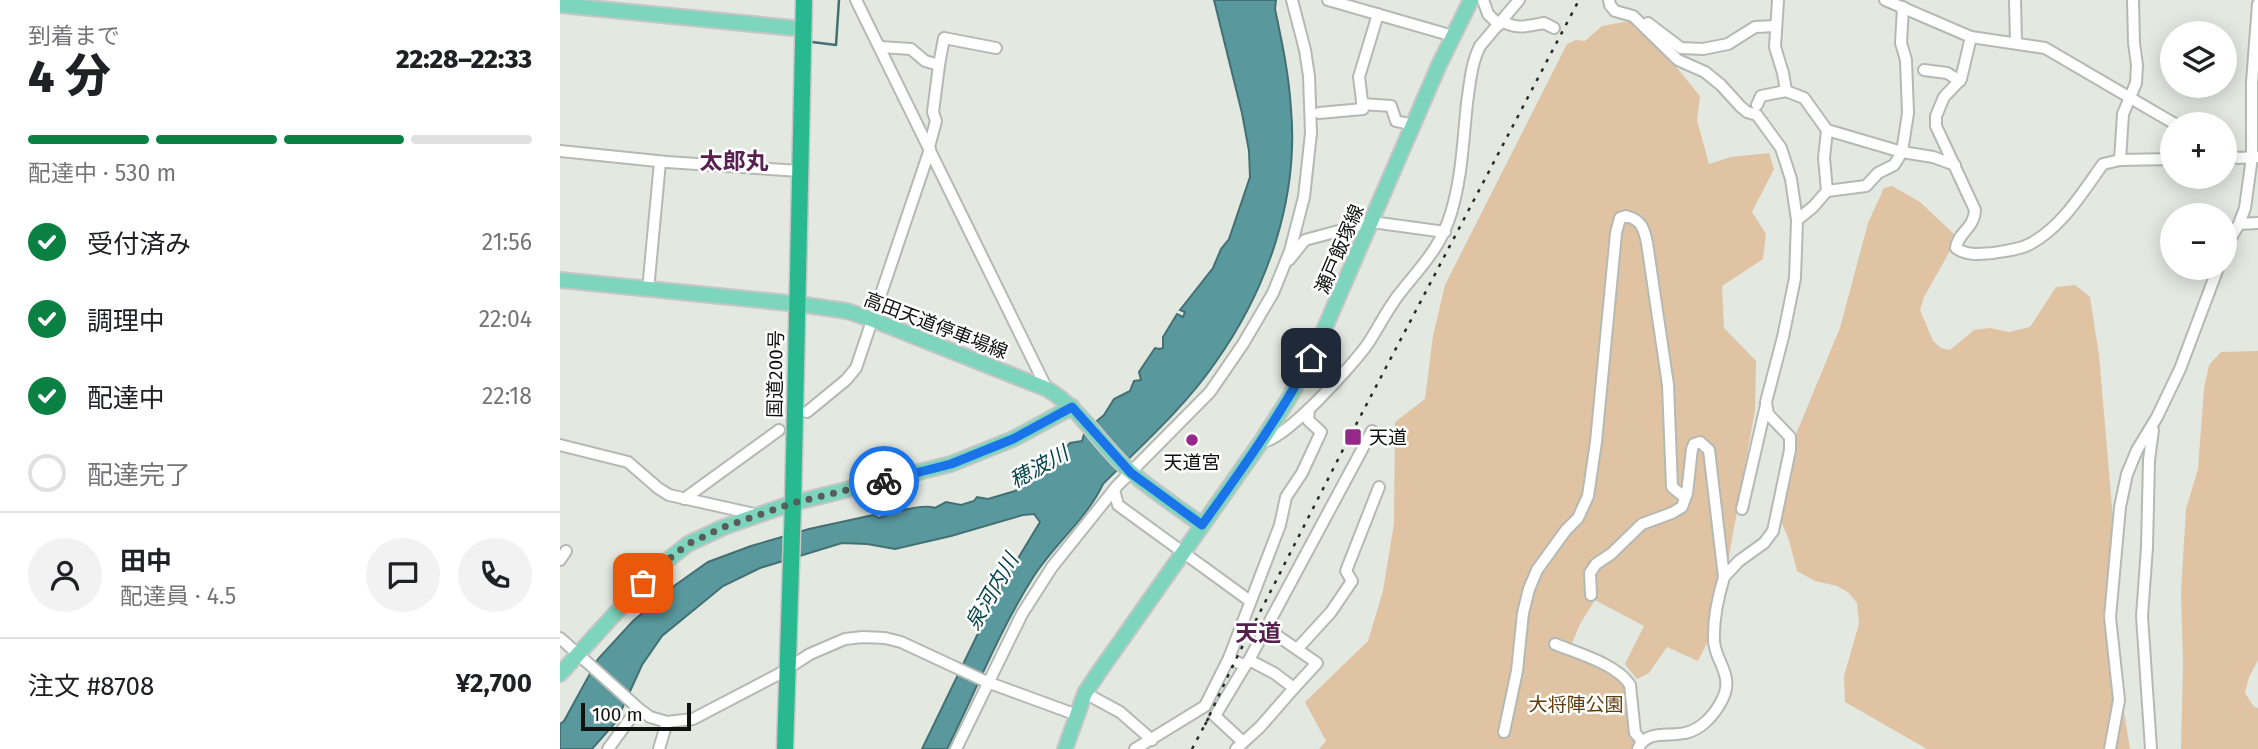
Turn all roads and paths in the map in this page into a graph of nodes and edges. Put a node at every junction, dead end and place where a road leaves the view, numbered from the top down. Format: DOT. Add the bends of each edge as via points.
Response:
graph roads {
  1 [pos="796,0"];
  2 [pos="804,0"];
  3 [pos="856,0"];
  4 [pos="1292,0"];
  5 [pos="1328,0"];
  6 [pos="1471,0"];
  7 [pos="1483,0"];
  8 [pos="1519,0"];
  9 [pos="1609,0"];
  10 [pos="1778,0"];
  11 [pos="1885,0"];
  12 [pos="2015,0"];
  13 [pos="2133,0"];
  14 [pos="1900,4"];
  15 [pos="2258,4"];
  16 [pos="560,5"];
  17 [pos="1378,14"];
  18 [pos="1633,16"];
  19 [pos="1501,23"];
  20 [pos="1776,26"];
  21 [pos="1554,28"];
  22 [pos="799,29"];
  23 [pos="1453,36"];
  24 [pos="1971,37"];
  25 [pos="2016,43"];
  26 [pos="880,47"];
  27 [pos="996,48"];
  28 [pos="939,65"];
  29 [pos="1924,70"];
  30 [pos="1960,81"];
  31 [pos="1786,91"];
  32 [pos="2129,98"];
  33 [pos="1362,104"];
  34 [pos="1757,105"];
  35 [pos="1320,113"];
  36 [pos="2160,116"];
  37 [pos="1413,125"];
  38 [pos="1826,130"];
  39 [pos="929,148"];
  40 [pos="560,150"];
  41 [pos="1902,152"];
  42 [pos="2255,157"];
  43 [pos="2237,158"];
  44 [pos="2160,159"];
  45 [pos="2120,160"];
  46 [pos="660,162"];
  47 [pos="1955,164"];
  48 [pos="796,171"];
  49 [pos="1827,191"];
  50 [pos="1797,220"];
  51 [pos="1372,222"];
  52 [pos="2258,223"];
  53 [pos="2239,224"];
  54 [pos="2237,227"];
  55 [pos="1445,232"];
  56 [pos="1283,267"];
  57 [pos="560,280"];
  58 [pos="2213,280"];
  59 [pos="648,290"];
  60 [pos="792,304"];
  61 [pos="871,319"];
  62 [pos="1047,390"];
  63 [pos="1291,395"];
  64 [pos="1766,402"];
  65 [pos="1074,408"];
  66 [pos="1309,409"];
  67 [pos="807,412"];
  68 [pos="2157,417"];
  69 [pos="779,430"];
  70 [pos="1372,431"];
  71 [pos="1261,442"];
  72 [pos="560,445"];
  73 [pos="1130,471"];
  74 [pos="1379,487"];
  75 [pos="1114,490"];
  76 [pos="1687,493"];
  77 [pos="684,499"];
  78 [pos="1742,509"];
  79 [pos="788,511"];
  80 [pos="759,515"];
  81 [pos="1202,525"];
  82 [pos="1184,552"];
  83 [pos="1724,577"];
  84 [pos="1591,595"];
  85 [pos="1250,601"];
  86 [pos="1266,628"];
  87 [pos="560,638"];
  88 [pos="1555,644"];
  89 [pos="1298,648"];
  90 [pos="580,656"];
  91 [pos="1229,658"];
  92 [pos="1247,663"];
  93 [pos="784,672"];
  94 [pos="560,674"];
  95 [pos="987,682"];
  96 [pos="1294,688"];
  97 [pos="1086,693"];
  98 [pos="638,708"];
  99 [pos="1077,715"];
  100 [pos="667,722"];
  101 [pos="1504,732"];
  102 [pos="1152,740"];
  103 [pos="1244,745"];
  104 [pos="1640,745"];
  105 [pos="608,749"];
  106 [pos="659,749"];
  107 [pos="776,749"];
  108 [pos="785,749"];
  109 [pos="956,749"];
  110 [pos="1065,749"];
  111 [pos="1135,749"];
  112 [pos="2110,749"];
  113 [pos="2151,749"];
  1 -- 22 [label="highway, 国道200号"];
  2 -- 22 [label="highway, 国道200号"];
  3 -- 26 [label="street"];
  4 -- 56 [label="street" via="1309,76 1311,133 1304,197"];
  5 -- 17 [label="street"];
  6 -- 23 [label="main road, 瀬戸飯塚線"];
  7 -- 19 [label="street" via="1488,14"];
  8 -- 19 [label="street"];
  9 -- 18 [label="street" via="1615,11"];
  10 -- 20 [label="street"];
  11 -- 14 [label="street"];
  12 -- 25 [label="street"];
  13 -- 32 [label="street" via="2137,65"];
  14 -- 24 [label="street"];
  14 -- 41 [label="street" via="1908,113"];
  15 -- 42 [label="street" via="2252,82"];
  16 -- 22 [label="main road"];
  17 -- 23 [label="street"];
  17 -- 33 [label="street" via="1359,77"];
  18 -- 20 [label="street" via="1681,48 1728,44 1755,27"];
  18 -- 50 [label="street" via="1678,60 1705,72 1747,112 1757,115 1781,148"];
  19 -- 21 [label="street" via="1520,28 1544,23"];
  19 -- 55 [label="street" via="1475,55 1461,174"];
  20 -- 31 [label="street" via="1775,47"];
  22 -- 48 [label="highway, 国道200号"];
  23 -- 37 [label="main road, 瀬戸飯塚線"];
  24 -- 25 [label="street"];
  24 -- 30 [label="street"];
  25 -- 32 [label="street" via="2045,48"];
  26 -- 28 [label="street" via="911,49"];
  26 -- 39 [label="street"];
  27 -- 28 [label="street" via="944,38"];
  28 -- 39 [label="street" via="936,121"];
  29 -- 30 [label="street" via="1947,73"];
  30 -- 47 [label="street" via="1944,97 1936,116 1936,126"];
  31 -- 34 [label="street" via="1761,96"];
  31 -- 38 [label="street" via="1804,98"];
  32 -- 36 [label="street"];
  32 -- 45 [label="street" via="2123,114"];
  33 -- 35 [label="street" via="1363,109"];
  33 -- 37 [label="street" via="1391,106 1396,121"];
  37 -- 51 [label="main road, 瀬戸飯塚線"];
  38 -- 41 [label="street"];
  38 -- 49 [label="street"];
  39 -- 61 [label="street"];
  39 -- 62 [label="street"];
  40 -- 46 [label="street"];
  41 -- 47 [label="street"];
  41 -- 49 [label="street" via="1866,187"];
  42 -- 43 [label="street"];
  42 -- 53 [label="street"];
  44 -- 45 [label="street"];
  45 -- 47 [label="street" via="2103,164 2068,212 2029,245 1973,254 1956,248 1975,210"];
  46 -- 48 [label="street"];
  46 -- 59 [label="street"];
  48 -- 60 [label="highway, 国道200号"];
  49 -- 50 [label="street"];
  50 -- 64 [label="street" via="1795,278"];
  51 -- 55 [label="street"];
  51 -- 56 [label="street" via="1305,240"];
  51 -- 63 [label="main road, 瀬戸飯塚線"];
  52 -- 53 [label="street"];
  53 -- 54 [label="street"];
  55 -- 66 [label="street" via="1367,345"];
  56 -- 73 [label="street" via="1261,314 1210,392"];
  57 -- 59 [label="main road, 高田天道停車場線"];
  58 -- 68 [label="street"];
  59 -- 60 [label="main road, 高田天道停車場線"];
  60 -- 61 [label="main road, 高田天道停車場線"];
  60 -- 79 [label="highway, 国道200号"];
  61 -- 62 [label="main road, 高田天道停車場線"];
  61 -- 67 [label="street" via="856,368"];
  62 -- 65 [label="main road, 高田天道停車場線"];
  63 -- 66 [label="street"];
  63 -- 71 [label="main road, 瀬戸飯塚線"];
  64 -- 78 [label="street"];
  64 -- 83 [label="street" via="1768,414 1790,437 1773,531"];
  65 -- 73 [label="main road, 高田天道停車場線"];
  65 -- 79 [label="main road" via="951,464"];
  66 -- 71 [label="street" via="1274,440"];
  66 -- 85 [label="street" via="1308,420 1321,432 1286,497"];
  68 -- 112 [label="street" via="2127,474 2120,507 2110,617 2119,700"];
  68 -- 113 [label="street" via="2150,438 2142,616"];
  69 -- 77 [label="street"];
  70 -- 86 [label="street"];
  71 -- 81 [label="main road, 瀬戸飯塚線"];
  72 -- 77 [label="street" via="628,462 658,488"];
  73 -- 75 [label="street"];
  73 -- 81 [label="main road, 高田天道停車場線"];
  74 -- 89 [label="street" via="1346,571 1352,581"];
  75 -- 82 [label="street" via="1118,505"];
  75 -- 95 [label="street" via="1052,567"];
  76 -- 83 [label="street" via="1692,449 1700,442 1709,450"];
  76 -- 84 [label="street" via="1682,507 1642,524 1595,564 1590,573"];
  76 -- 101 [label="street" via="1682,495 1672,487 1668,385 1644,230 1640,222 1626,216 1620,218 1616,233 1588,496 1529,589"];
  77 -- 80 [label="street"];
  79 -- 80 [label="main road"];
  79 -- 93 [label="highway, 国道200号"];
  80 -- 90 [label="main road" via="688,544 666,561"];
  81 -- 82 [label="main road, 瀬戸飯塚線"];
  82 -- 85 [label="street"];
  82 -- 97 [label="main road, 瀬戸飯塚線"];
  83 -- 104 [label="street" via="1714,639 1726,684 1723,699 1693,730 1649,736"];
  85 -- 91 [label="street"];
  86 -- 89 [label="street"];
  86 -- 92 [label="street"];
  87 -- 90 [label="street"];
  88 -- 104 [label="street" via="1626,678"];
  89 -- 96 [label="street" via="1317,663"];
  90 -- 94 [label="main road"];
  90 -- 98 [label="street"];
  91 -- 92 [label="street"];
  91 -- 102 [label="street" via="1205,706"];
  92 -- 96 [label="street" via="1274,673"];
  92 -- 103 [label="street" via="1215,716"];
  93 -- 95 [label="street" via="845,639 885,638"];
  93 -- 100 [label="street" via="693,719"];
  93 -- 107 [label="highway, 国道200号"];
  93 -- 108 [label="highway, 国道200号"];
  95 -- 99 [label="street"];
  95 -- 109 [label="street"];
  96 -- 103 [label="street"];
  97 -- 99 [label="main road, 瀬戸飯塚線"];
  97 -- 102 [label="street" via="1120,712"];
  98 -- 100 [label="street"];
  98 -- 105 [label="street"];
  99 -- 110 [label="main road, 瀬戸飯塚線"];
  100 -- 106 [label="street"];
  102 -- 111 [label="street"];
}
